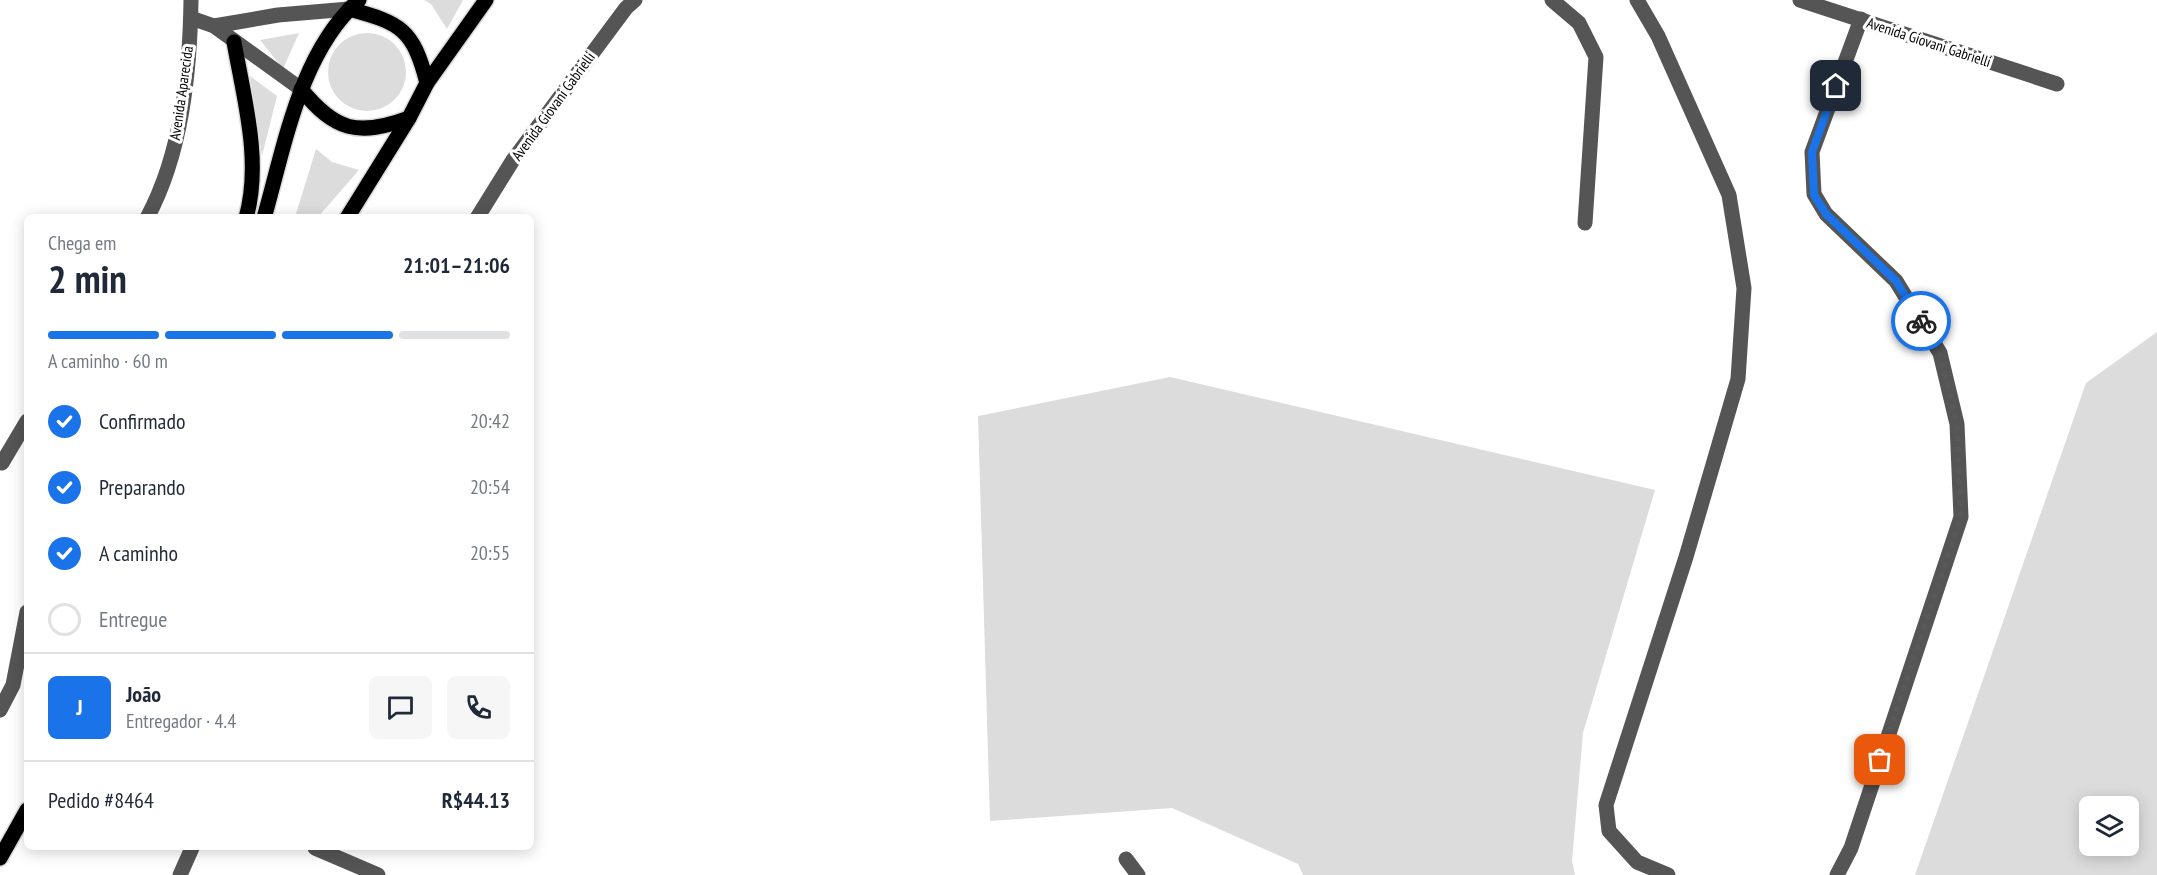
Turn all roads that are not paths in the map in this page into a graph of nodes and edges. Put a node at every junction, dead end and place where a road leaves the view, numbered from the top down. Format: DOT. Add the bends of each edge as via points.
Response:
graph roads {
  1 [pos="191,0"];
  2 [pos="486,0"];
  3 [pos="635,0"];
  4 [pos="1552,0"];
  5 [pos="1637,0"];
  6 [pos="1800,0"];
  7 [pos="354,4"];
  8 [pos="191,18"];
  9 [pos="1861,20"];
  10 [pos="214,26"];
  11 [pos="234,42"];
  12 [pos="427,83"];
  13 [pos="2057,84"];
  14 [pos="301,89"];
  15 [pos="409,118"];
  16 [pos="149,214"];
  17 [pos="247,214"];
  18 [pos="265,214"];
  19 [pos="349,214"];
  20 [pos="479,214"];
  21 [pos="1585,223"];
  22 [pos="24,427"];
  23 [pos="2,463"];
  24 [pos="24,628"];
  25 [pos="0,710"];
  26 [pos="24,815"];
  27 [pos="191,850"];
  28 [pos="320,850"];
  29 [pos="0,858"];
  30 [pos="1126,859"];
  31 [pos="180,875"];
  32 [pos="378,875"];
  33 [pos="1138,875"];
  34 [pos="1668,875"];
  35 [pos="1837,875"];
  1 -- 8 [label="street, Avenida Aparecida"];
  2 -- 12 [label="main road"];
  3 -- 20 [label="street, Avenida Giovani Gabrielli" via="513,160"];
  4 -- 21 [label="street" via="1579,23 1596,57"];
  5 -- 34 [label="street" via="1658,36 1729,195 1744,288 1738,379 1686,557 1606,805 1609,831 1637,862"];
  6 -- 9 [label="street, Avenida Giovani Gabrielli"];
  7 -- 10 [label="street"];
  7 -- 12 [label="main road" via="392,22 405,33 414,45"];
  7 -- 14 [label="main road" via="324,42"];
  8 -- 10 [label="street"];
  8 -- 16 [label="street, Avenida Aparecida" via="180,116 171,156"];
  9 -- 13 [label="street, Avenida Giovani Gabrielli"];
  9 -- 35 [label="street" via="1812,152 1814,195 1826,214 1896,281 1940,353 1957,424 1961,517 1851,848"];
  10 -- 11 [label="street"];
  11 -- 14 [label="street"];
  11 -- 17 [label="main road" via="252,156"];
  12 -- 15 [label="main road"];
  14 -- 15 [label="main road" via="326,117 346,126 379,127"];
  14 -- 18 [label="main road"];
  15 -- 19 [label="main road"];
  22 -- 23 [label="street"];
  24 -- 25 [label="street" via="13,685"];
  26 -- 29 [label="main road"];
  27 -- 31 [label="street"];
  28 -- 32 [label="street"];
  30 -- 33 [label="street"];
}
